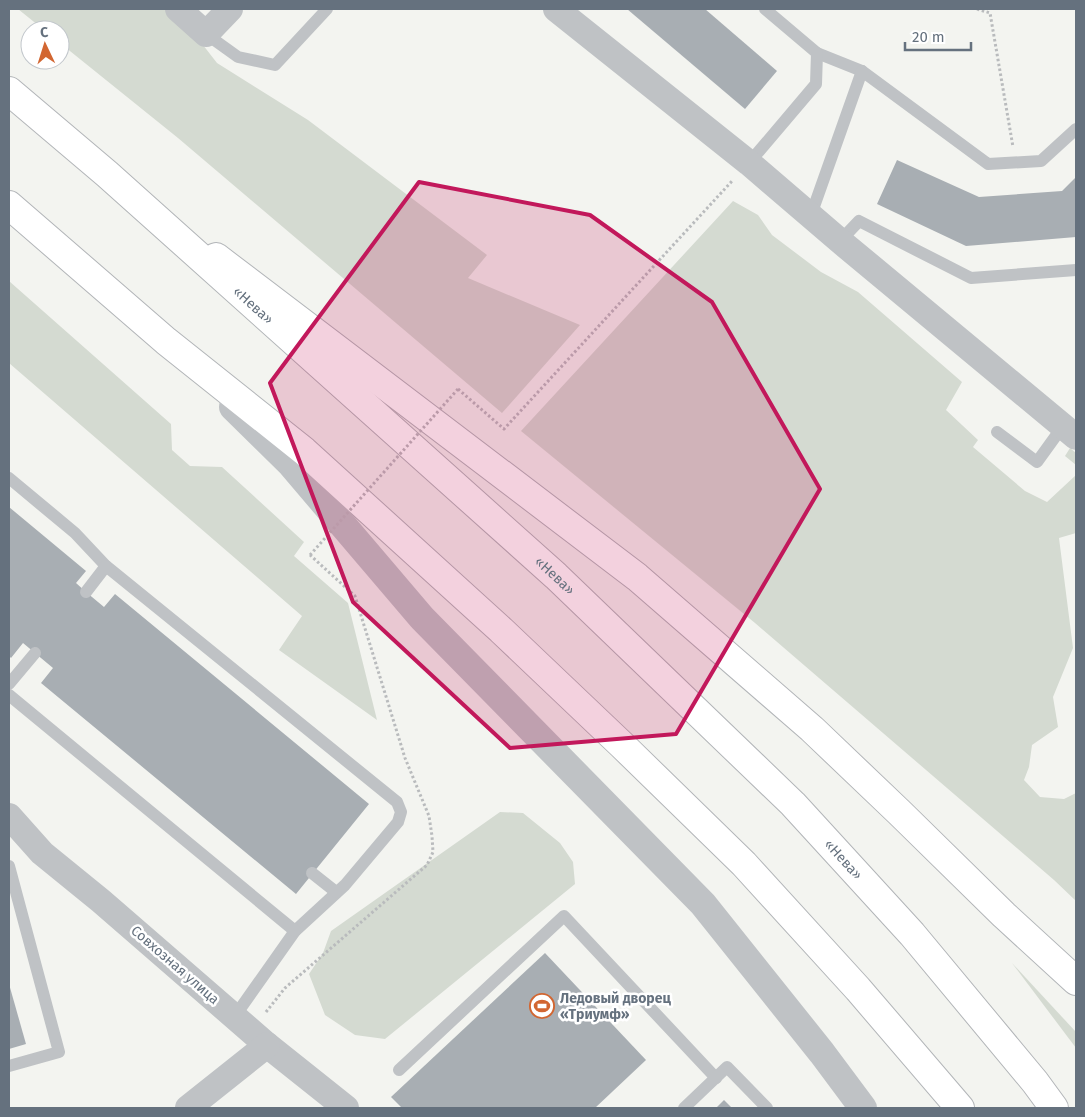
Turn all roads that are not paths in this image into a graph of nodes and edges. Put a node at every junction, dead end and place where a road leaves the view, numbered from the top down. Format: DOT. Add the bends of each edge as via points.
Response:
graph roads {
  1 [pos="178,9"];
  2 [pos="230,9"];
  3 [pos="327,9"];
  4 [pos="556,9"];
  5 [pos="765,9"];
  6 [pos="206,34"];
  7 [pos="816,53"];
  8 [pos="862,70"];
  9 [pos="9,91"];
  10 [pos="1076,129"];
  11 [pos="749,163"];
  12 [pos="107,174"];
  13 [pos="9,205"];
  14 [pos="810,215"];
  15 [pos="840,241"];
  16 [pos="1076,270"];
  17 [pos="166,341"];
  18 [pos="1070,431"];
  19 [pos="997,432"];
  20 [pos="9,478"];
  21 [pos="106,566"];
  22 [pos="86,592"];
  23 [pos="35,653"];
  24 [pos="9,684"];
  25 [pos="9,695"];
  26 [pos="9,816"];
  27 [pos="9,866"];
  28 [pos="312,873"];
  29 [pos="336,892"];
  30 [pos="295,931"];
  31 [pos="1076,981"];
  32 [pos="235,1016"];
  33 [pos="267,1045"];
  34 [pos="9,1066"];
  35 [pos="399,1070"];
  36 [pos="716,1078"];
  37 [pos="188,1108"];
  38 [pos="346,1108"];
  39 [pos="684,1108"];
  40 [pos="767,1108"];
  41 [pos="863,1108"];
  42 [pos="960,1108"];
  43 [pos="1054,1108"];
  1 -- 6 [label="street"];
  2 -- 6 [label="street"];
  3 -- 6 [label="lane" via="275,65 238,57"];
  4 -- 11 [label="street"];
  5 -- 7 [label="lane"];
  7 -- 8 [label="lane"];
  7 -- 11 [label="lane" via="816,84"];
  8 -- 10 [label="lane" via="988,164 1041,161"];
  8 -- 14 [label="lane"];
  9 -- 12 [label="highway, «Нева»"];
  11 -- 14 [label="street"];
  12 -- 31 [label="highway" via="637,577 812,729"];
  12 -- 43 [label="highway, «Нева»" via="556,576 793,804 912,934"];
  13 -- 17 [label="highway"];
  14 -- 15 [label="street"];
  15 -- 16 [label="lane" via="859,221 971,278"];
  15 -- 18 [label="street"];
  17 -- 41 [label="street" via="290,463 422,618 702,904"];
  17 -- 42 [label="highway" via="304,451 629,751 744,864 858,989"];
  18 -- 19 [label="lane" via="1037,462"];
  20 -- 21 [label="lane" via="75,533"];
  21 -- 22 [label="lane"];
  21 -- 29 [label="lane" via="396,802 401,812 398,822"];
  23 -- 24 [label="lane"];
  25 -- 30 [label="lane"];
  26 -- 32 [label="street, Совхозная улица" via="42,853"];
  27 -- 34 [label="lane" via="59,1052"];
  28 -- 29 [label="lane"];
  29 -- 30 [label="lane"];
  30 -- 32 [label="lane"];
  32 -- 33 [label="street, Совхозная улица"];
  33 -- 37 [label="street"];
  33 -- 38 [label="street, Совхозная улица"];
  35 -- 36 [label="lane" via="564,916"];
  36 -- 39 [label="lane"];
  36 -- 40 [label="lane" via="727,1067"];
}
